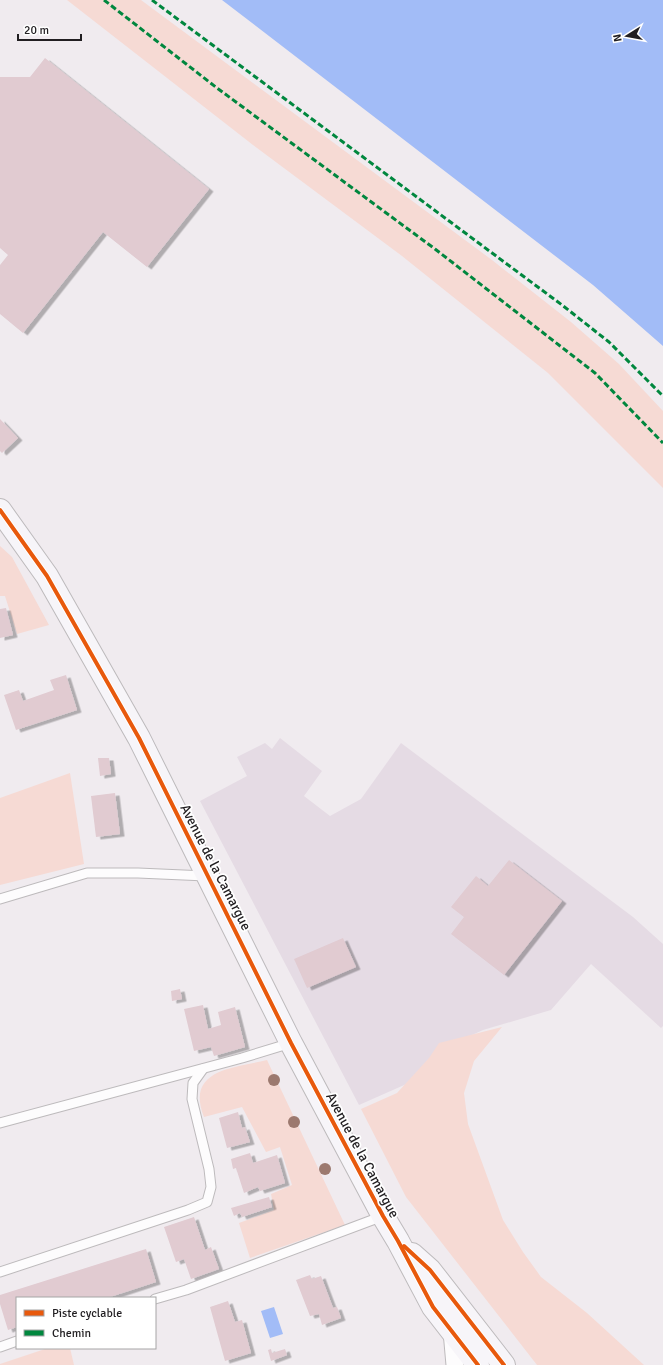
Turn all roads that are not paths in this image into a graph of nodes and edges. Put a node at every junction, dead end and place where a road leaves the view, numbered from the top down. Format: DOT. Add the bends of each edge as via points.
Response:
graph roads {
  1 [pos="0,510"];
  2 [pos="208,876"];
  3 [pos="0,899"];
  4 [pos="291,1043"];
  5 [pos="203,1069"];
  6 [pos="0,1123"];
  7 [pos="383,1216"];
  8 [pos="398,1240"];
  9 [pos="0,1272"];
  10 [pos="156,1300"];
  11 [pos="452,1331"];
  12 [pos="16,1342"];
  13 [pos="0,1347"];
  14 [pos="455,1365"];
  15 [pos="478,1365"];
  16 [pos="504,1365"];
  1 -- 2 [label="main road, Avenue de la Camargue" via="47,576 135,731"];
  2 -- 3 [label="lane" via="87,873"];
  2 -- 4 [label="main road, Avenue de la Camargue"];
  4 -- 5 [label="lane"];
  4 -- 7 [label="main road, Avenue de la Camargue"];
  5 -- 6 [label="lane"];
  5 -- 9 [label="lane" via="194,1083 192,1099 209,1169 211,1187 207,1202"];
  7 -- 8 [label="main road, Avenue de la Camargue"];
  7 -- 10 [label="lane"];
  8 -- 11 [label="main road, Avenue de la Camargue" via="434,1307"];
  8 -- 16 [label="main road, Avenue de la Camargue" via="430,1270"];
  11 -- 14 [label="street"];
  11 -- 15 [label="main road, Avenue de la Camargue"];
  12 -- 13 [label="lane"];
}
